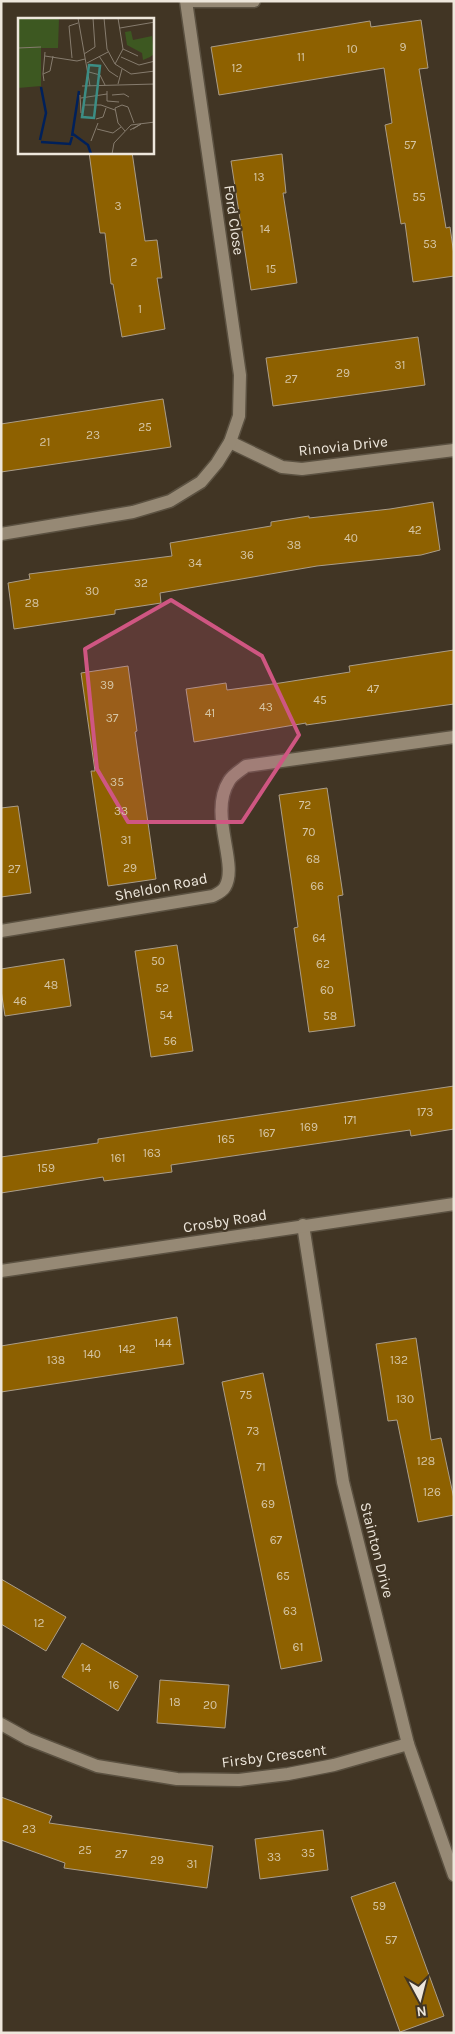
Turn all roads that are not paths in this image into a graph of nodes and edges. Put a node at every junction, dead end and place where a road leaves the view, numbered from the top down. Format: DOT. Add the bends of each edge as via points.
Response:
graph roads {
  1 [pos="186,1"];
  2 [pos="191,1"];
  3 [pos="254,1"];
  4 [pos="230,442"];
  5 [pos="454,450"];
  6 [pos="1,534"];
  7 [pos="454,737"];
  8 [pos="1,931"];
  9 [pos="454,1204"];
  10 [pos="303,1225"];
  11 [pos="1,1271"];
  12 [pos="1,1724"];
  13 [pos="408,1744"];
  14 [pos="454,1875"];
  1 -- 4 [label="street, Ford Close" via="240,375 239,416"];
  2 -- 3 [label="street"];
  4 -- 5 [label="street, Rinovia Drive" via="282,467 302,469"];
  4 -- 6 [label="street" via="200,482 170,501 133,512"];
  7 -- 8 [label="street, Sheldon Road" via="246,766 230,779 222,795 229,875 225,888 213,896"];
  9 -- 10 [label="street, Crosby Road"];
  10 -- 11 [label="street, Crosby Road"];
  10 -- 13 [label="street, Stainton Drive" via="343,1482"];
  12 -- 13 [label="street, Firsby Crescent" via="28,1739 97,1766 177,1779 239,1780 288,1774"];
  13 -- 14 [label="street, Stainton Drive"];
}
